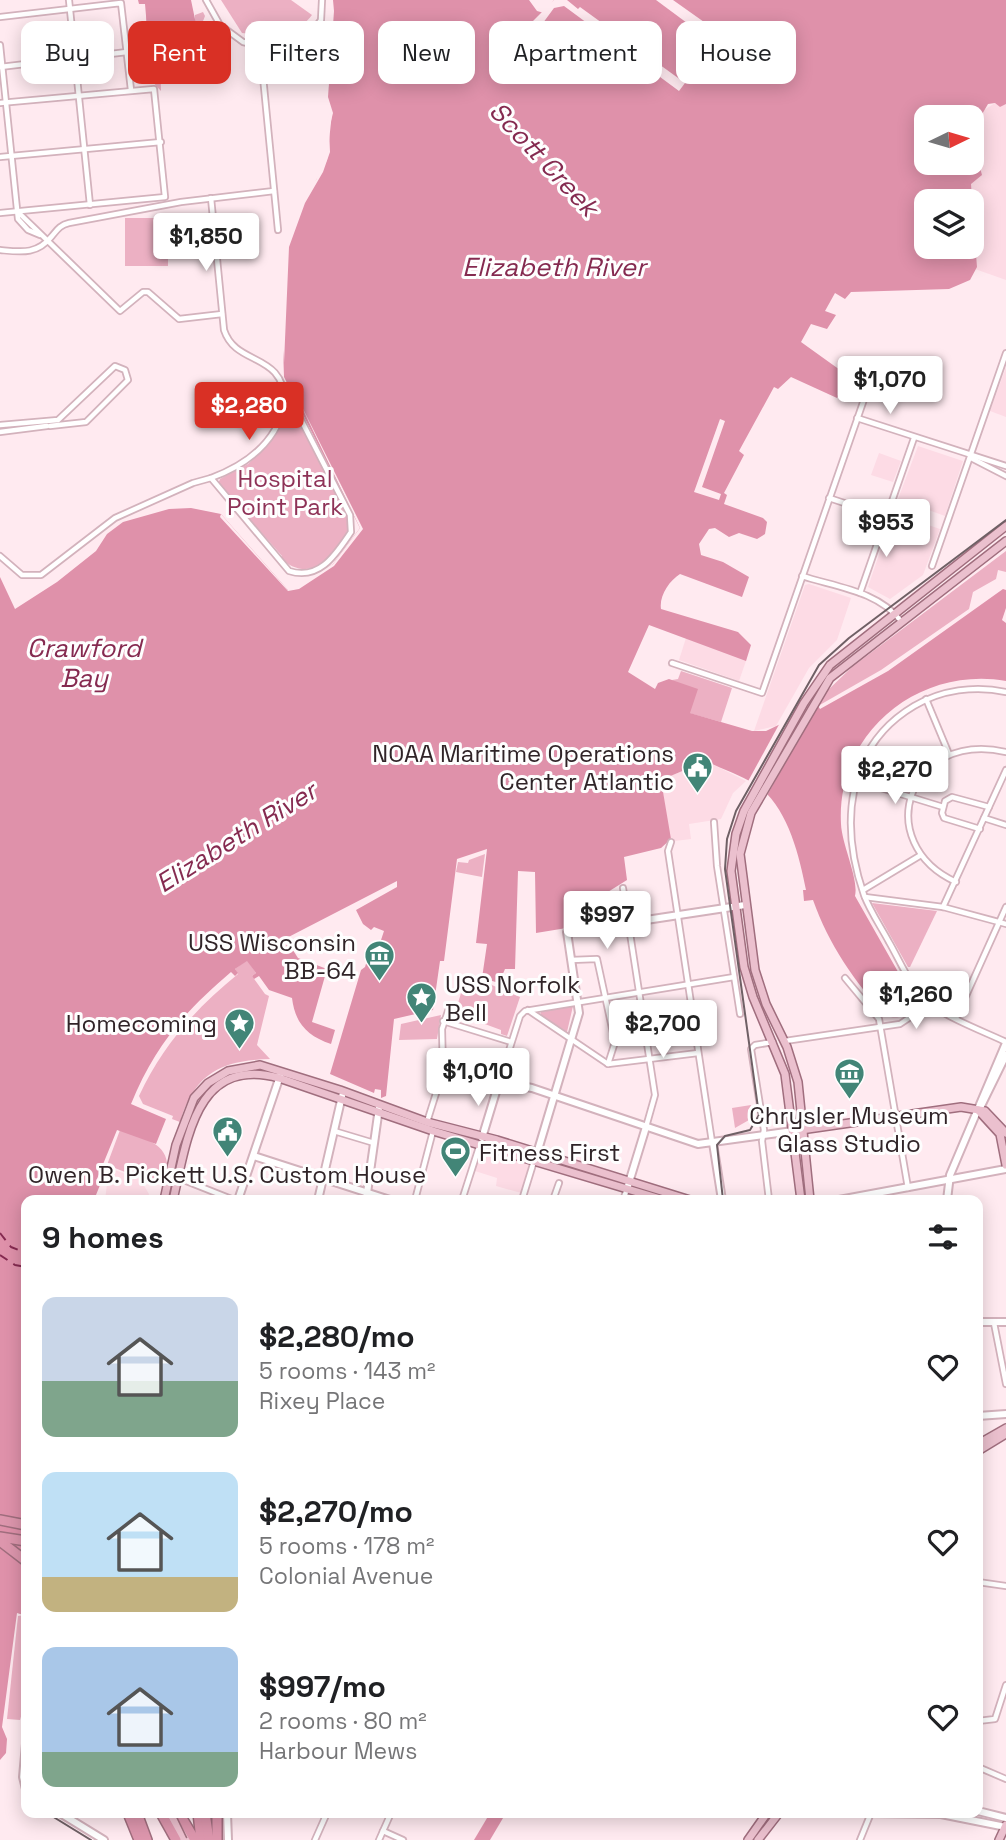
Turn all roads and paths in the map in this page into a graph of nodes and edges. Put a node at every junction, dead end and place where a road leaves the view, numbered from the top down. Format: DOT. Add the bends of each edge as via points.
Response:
graph roads {
  1 [pos="69,0"];
  2 [pos="206,0"];
  3 [pos="322,0"];
  4 [pos="70,9"];
  5 [pos="0,17"];
  6 [pos="71,21"];
  7 [pos="320,21"];
  8 [pos="245,42"];
  9 [pos="0,45"];
  10 [pos="127,52"];
  11 [pos="114,54"];
  12 [pos="21,65"];
  13 [pos="1,67"];
  14 [pos="79,84"];
  15 [pos="264,84"];
  16 [pos="131,90"];
  17 [pos="80,95"];
  18 [pos="3,103"];
  19 [pos="161,142"];
  20 [pos="85,149"];
  21 [pos="11,156"];
  22 [pos="0,157"];
  23 [pos="274,191"];
  24 [pos="211,198"];
  25 [pos="90,205"];
  26 [pos="17,211"];
  27 [pos="0,213"];
  28 [pos="278,230"];
  29 [pos="47,242"];
  30 [pos="0,250"];
  31 [pos="223,314"];
  32 [pos="1006,353"];
  33 [pos="868,388"];
  34 [pos="285,403"];
  35 [pos="857,418"];
  36 [pos="0,425"];
  37 [pos="0,432"];
  38 [pos="914,438"];
  39 [pos="970,457"];
  40 [pos="1006,466"];
  41 [pos="1006,476"];
  42 [pos="211,478"];
  43 [pos="829,498"];
  44 [pos="887,517"];
  45 [pos="1006,526"];
  46 [pos="1006,541"];
  47 [pos="0,556"];
  48 [pos="932,566"];
  49 [pos="802,576"];
  50 [pos="860,593"];
  51 [pos="894,612"];
  52 [pos="901,621"];
  53 [pos="672,663"];
  54 [pos="818,688"];
  55 [pos="1006,692"];
  56 [pos="926,699"];
  57 [pos="1006,752"];
  58 [pos="949,754"];
  59 [pos="1006,770"];
  60 [pos="855,780"];
  61 [pos="911,797"];
  62 [pos="943,807"];
  63 [pos="989,807"];
  64 [pos="750,808"];
  65 [pos="984,818"];
  66 [pos="714,822"];
  67 [pos="1006,825"];
  68 [pos="980,829"];
  69 [pos="671,842"];
  70 [pos="921,855"];
  71 [pos="956,882"];
  72 [pos="623,888"];
  73 [pos="863,890"];
  74 [pos="865,897"];
  75 [pos="745,905"];
  76 [pos="736,906"];
  77 [pos="943,906"];
  78 [pos="1006,907"];
  79 [pos="723,908"];
  80 [pos="677,915"];
  81 [pos="999,922"];
  82 [pos="628,923"];
  83 [pos="1006,924"];
  84 [pos="571,960"];
  85 [pos="734,977"];
  86 [pos="845,978"];
  87 [pos="688,984"];
  88 [pos="639,992"];
  89 [pos="605,997"];
  90 [pos="922,998"];
  91 [pos="578,1001"];
  92 [pos="449,1008"];
  93 [pos="528,1010"];
  94 [pos="740,1014"];
  95 [pos="956,1018"];
  96 [pos="443,1021"];
  97 [pos="880,1027"];
  98 [pos="571,1041"];
  99 [pos="785,1041"];
  100 [pos="512,1042"];
  101 [pos="774,1042"];
  102 [pos="1006,1043"];
  103 [pos="699,1052"];
  104 [pos="1006,1055"];
  105 [pos="650,1060"];
  106 [pos="608,1064"];
  107 [pos="443,1072"];
  108 [pos="281,1074"];
  109 [pos="498,1085"];
  110 [pos="343,1095"];
  111 [pos="554,1096"];
  112 [pos="379,1110"];
  113 [pos="978,1110"];
  114 [pos="895,1116"];
  115 [pos="427,1122"];
  116 [pos="646,1127"];
  117 [pos="1004,1129"];
  118 [pos="803,1130"];
  119 [pos="334,1131"];
  120 [pos="433,1131"];
  121 [pos="793,1131"];
  122 [pos="763,1135"];
  123 [pos="482,1140"];
  124 [pos="375,1143"];
  125 [pos="713,1143"];
  126 [pos="254,1156"];
  127 [pos="536,1156"];
  128 [pos="1006,1167"];
  129 [pos="170,1175"];
  130 [pos="179,1178"];
  131 [pos="322,1178"];
  132 [pos="948,1181"];
  133 [pos="559,1183"];
  134 [pos="628,1185"];
  135 [pos="908,1188"];
  136 [pos="165,1195"];
  137 [pos="174,1195"];
  138 [pos="223,1195"];
  139 [pos="238,1195"];
  140 [pos="319,1195"];
  141 [pos="361,1195"];
  142 [pos="368,1195"];
  143 [pos="416,1195"];
  144 [pos="464,1195"];
  145 [pos="524,1195"];
  146 [pos="555,1195"];
  147 [pos="625,1195"];
  148 [pos="652,1195"];
  149 [pos="669,1195"];
  150 [pos="721,1195"];
  151 [pos="769,1195"];
  152 [pos="799,1195"];
  153 [pos="810,1195"];
  154 [pos="868,1195"];
  155 [pos="947,1195"];
  156 [pos="983,1322"];
  157 [pos="1006,1322"];
  158 [pos="994,1323"];
  159 [pos="1004,1367"];
  160 [pos="1006,1384"];
  161 [pos="1006,1414"];
  162 [pos="983,1416"];
  163 [pos="1006,1428"];
  164 [pos="1006,1434"];
  165 [pos="984,1441"];
  166 [pos="0,1520"];
  167 [pos="21,1524"];
  168 [pos="0,1539"];
  169 [pos="21,1541"];
  170 [pos="21,1557"];
  171 [pos="983,1583"];
  172 [pos="1006,1586"];
  173 [pos="1006,1685"];
  174 [pos="983,1721"];
  175 [pos="983,1769"];
  176 [pos="1006,1779"];
  177 [pos="983,1813"];
  178 [pos="68,1818"];
  179 [pos="130,1818"];
  180 [pos="139,1818"];
  181 [pos="163,1818"];
  182 [pos="173,1818"];
  183 [pos="176,1818"];
  184 [pos="178,1818"];
  185 [pos="198,1818"];
  186 [pos="206,1818"];
  187 [pos="217,1818"];
  188 [pos="227,1818"];
  189 [pos="325,1818"];
  190 [pos="389,1818"];
  191 [pos="763,1818"];
  192 [pos="773,1818"];
  193 [pos="868,1818"];
  194 [pos="967,1818"];
  195 [pos="1006,1824"];
  196 [pos="383,1831"];
  197 [pos="104,1840"];
  198 [pos="139,1840"];
  199 [pos="147,1840"];
  200 [pos="167,1840"];
  201 [pos="176,1840"];
  202 [pos="185,1840"];
  203 [pos="195,1840"];
  204 [pos="201,1840"];
  205 [pos="209,1840"];
  206 [pos="218,1840"];
  207 [pos="228,1840"];
  208 [pos="315,1840"];
  209 [pos="379,1840"];
  210 [pos="403,1840"];
  211 [pos="748,1840"];
  212 [pos="758,1840"];
  213 [pos="860,1840"];
  214 [pos="999,1840"];
  1 -- 4 [label="street"];
  2 -- 8 [label="street" via="228,34"];
  3 -- 7 [label="street"];
  4 -- 5 [label="street"];
  4 -- 6 [label="street"];
  4 -- 10 [label="street" via="121,3"];
  9 -- 13 [label="street"];
  10 -- 11 [label="street"];
  10 -- 16 [label="street"];
  12 -- 13 [label="street"];
  13 -- 18 [label="street"];
  14 -- 17 [label="street"];
  15 -- 23 [label="street"];
  16 -- 17 [label="street"];
  16 -- 19 [label="street" via="154,89"];
  17 -- 18 [label="street"];
  17 -- 20 [label="street"];
  18 -- 21 [label="street"];
  19 -- 20 [label="street"];
  19 -- 25 [label="street" via="165,197"];
  20 -- 21 [label="street"];
  20 -- 25 [label="street"];
  21 -- 22 [label="street"];
  21 -- 26 [label="street"];
  23 -- 24 [label="street"];
  23 -- 28 [label="street"];
  24 -- 29 [label="street" via="63,224"];
  24 -- 31 [label="street"];
  25 -- 26 [label="street"];
  26 -- 27 [label="street"];
  26 -- 29 [label="street" via="28,230"];
  29 -- 30 [label="street" via="31,252"];
  29 -- 31 [label="street" via="120,312 148,292 179,319"];
  31 -- 34 [label="street" via="228,343 272,370 283,385"];
  32 -- 39 [label="street"];
  33 -- 35 [label="street"];
  34 -- 42 [label="street" via="273,433 259,450"];
  34 -- 42 [label="street" via="295,408 350,516 351,532 329,564 300,574 289,571"];
  35 -- 38 [label="street"];
  35 -- 43 [label="street"];
  36 -- 37 [label="street" via="58,419 115,366 125,370 128,380 86,422"];
  38 -- 39 [label="street"];
  38 -- 44 [label="street"];
  39 -- 40 [label="street"];
  39 -- 41 [label="street"];
  39 -- 48 [label="street"];
  42 -- 47 [label="street" via="115,518 41,575 22,575"];
  43 -- 44 [label="street"];
  43 -- 49 [label="street"];
  44 -- 50 [label="street"];
  45 -- 51 [label="main road"];
  46 -- 52 [label="main road"];
  49 -- 50 [label="street"];
  49 -- 53 [label="street" via="762,693"];
  50 -- 51 [label="street"];
  51 -- 52 [label="street"];
  51 -- 54 [label="main road" via="841,654"];
  52 -- 54 [label="main road"];
  54 -- 64 [label="main road"];
  55 -- 56 [label="street" via="981,689"];
  56 -- 58 [label="street"];
  56 -- 60 [label="street" via="885,728 863,759"];
  57 -- 58 [label="street" via="984,749"];
  58 -- 61 [label="street" via="928,767"];
  59 -- 63 [label="street"];
  60 -- 61 [label="street"];
  60 -- 73 [label="street" via="851,838"];
  61 -- 62 [label="street"];
  61 -- 70 [label="street" via="908,814"];
  62 -- 63 [label="street" via="952,797"];
  62 -- 68 [label="street" via="944,818"];
  63 -- 65 [label="street"];
  64 -- 75 [label="main road" via="740,854"];
  64 -- 76 [label="main road" via="732,851"];
  65 -- 67 [label="street"];
  65 -- 68 [label="street"];
  66 -- 79 [label="street"];
  68 -- 71 [label="street"];
  69 -- 80 [label="street" via="668,851"];
  70 -- 71 [label="street" via="938,874"];
  70 -- 73 [label="street"];
  71 -- 77 [label="street"];
  72 -- 82 [label="street"];
  73 -- 74 [label="street"];
  74 -- 77 [label="street"];
  74 -- 90 [label="street"];
  75 -- 76 [label="street"];
  75 -- 99 [label="main road" via="757,977"];
  76 -- 79 [label="street"];
  76 -- 101 [label="main road" via="749,985"];
  77 -- 81 [label="street"];
  78 -- 81 [label="street"];
  79 -- 80 [label="street"];
  79 -- 85 [label="street"];
  80 -- 82 [label="street"];
  80 -- 87 [label="street"];
  81 -- 83 [label="street"];
  81 -- 95 [label="street"];
  82 -- 84 [label="street" via="567,932"];
  82 -- 88 [label="street"];
  84 -- 89 [label="street" via="596,957"];
  84 -- 91 [label="street"];
  85 -- 87 [label="street"];
  85 -- 94 [label="street"];
  86 -- 97 [label="street" via="874,1012"];
  87 -- 88 [label="street"];
  87 -- 103 [label="street"];
  88 -- 89 [label="street"];
  88 -- 105 [label="street"];
  89 -- 91 [label="street"];
  89 -- 106 [label="street" via="615,1042"];
  90 -- 95 [label="street"];
  90 -- 97 [label="street" via="908,1021"];
  91 -- 93 [label="street"];
  91 -- 98 [label="street"];
  92 -- 96 [label="street"];
  93 -- 98 [label="street"];
  93 -- 100 [label="street" via="520,1016"];
  95 -- 102 [label="street"];
  96 -- 100 [label="street"];
  96 -- 107 [label="street"];
  97 -- 99 [label="street"];
  97 -- 114 [label="street"];
  98 -- 106 [label="street"];
  98 -- 111 [label="street"];
  99 -- 118 [label="main road" via="798,1083"];
  100 -- 109 [label="street"];
  101 -- 121 [label="main road" via="787,1081"];
  101 -- 122 [label="street" via="753,1046"];
  102 -- 113 [label="street"];
  103 -- 105 [label="street"];
  103 -- 125 [label="street"];
  104 -- 113 [label="street"];
  105 -- 106 [label="street"];
  105 -- 116 [label="street" via="655,1095"];
  107 -- 109 [label="street"];
  107 -- 115 [label="street"];
  108 -- 110 [label="main road"];
  108 -- 126 [label="street"];
  108 -- 129 [label="main road" via="260,1065 238,1067 202,1087 187,1114"];
  108 -- 130 [label="main road" via="243,1074 213,1090 194,1119"];
  109 -- 111 [label="street"];
  109 -- 123 [label="street"];
  110 -- 112 [label="main road"];
  110 -- 119 [label="street"];
  111 -- 116 [label="street"];
  111 -- 127 [label="street"];
  112 -- 115 [label="main road"];
  112 -- 120 [label="main road"];
  112 -- 124 [label="street"];
  113 -- 114 [label="main road" via="961,1107"];
  113 -- 117 [label="main road"];
  113 -- 128 [label="main road" via="1000,1134"];
  113 -- 132 [label="street"];
  114 -- 118 [label="main road"];
  114 -- 135 [label="street"];
  115 -- 123 [label="main road"];
  116 -- 125 [label="street" via="692,1143"];
  116 -- 134 [label="street"];
  118 -- 121 [label="main road"];
  118 -- 153 [label="main road"];
  119 -- 124 [label="street"];
  119 -- 131 [label="street"];
  120 -- 123 [label="main road"];
  120 -- 143 [label="street"];
  121 -- 122 [label="street"];
  121 -- 152 [label="main road"];
  122 -- 125 [label="street"];
  122 -- 151 [label="street"];
  123 -- 127 [label="main road"];
  123 -- 144 [label="street"];
  124 -- 142 [label="street"];
  125 -- 150 [label="street"];
  126 -- 131 [label="street"];
  126 -- 139 [label="street"];
  127 -- 134 [label="main road"];
  127 -- 134 [label="main road" via="562,1172"];
  127 -- 145 [label="street"];
  128 -- 132 [label="street"];
  129 -- 130 [label="street"];
  129 -- 136 [label="main road"];
  130 -- 137 [label="main road"];
  130 -- 138 [label="street"];
  131 -- 140 [label="street"];
  131 -- 141 [label="street"];
  132 -- 135 [label="street"];
  132 -- 155 [label="street"];
  133 -- 146 [label="street"];
  134 -- 147 [label="street"];
  134 -- 148 [label="main road"];
  134 -- 149 [label="main road"];
  135 -- 154 [label="street"];
  156 -- 158 [label="street"];
  157 -- 158 [label="street"];
  158 -- 159 [label="street"];
  159 -- 160 [label="street"];
  161 -- 162 [label="street"];
  163 -- 165 [label="main road"];
  164 -- 165 [label="main road"];
  166 -- 167 [label="highway"];
  168 -- 169 [label="highway"];
  168 -- 170 [label="highway"];
  171 -- 172 [label="street"];
  173 -- 174 [label="street" via="999,1713 989,1722"];
  175 -- 176 [label="street"];
  177 -- 195 [label="street"];
  178 -- 197 [label="street"];
  179 -- 198 [label="highway"];
  180 -- 199 [label="highway"];
  181 -- 201 [label="highway, bridge"];
  182 -- 200 [label="street"];
  183 -- 202 [label="main road, bridge"];
  184 -- 203 [label="highway"];
  185 -- 204 [label="highway"];
  186 -- 205 [label="highway"];
  187 -- 206 [label="highway"];
  188 -- 207 [label="street"];
  189 -- 208 [label="street"];
  190 -- 196 [label="street"];
  191 -- 211 [label="main road"];
  192 -- 212 [label="main road"];
  193 -- 213 [label="street"];
  194 -- 195 [label="street"];
  195 -- 214 [label="main road"];
  196 -- 209 [label="street"];
  196 -- 210 [label="street"];
}
